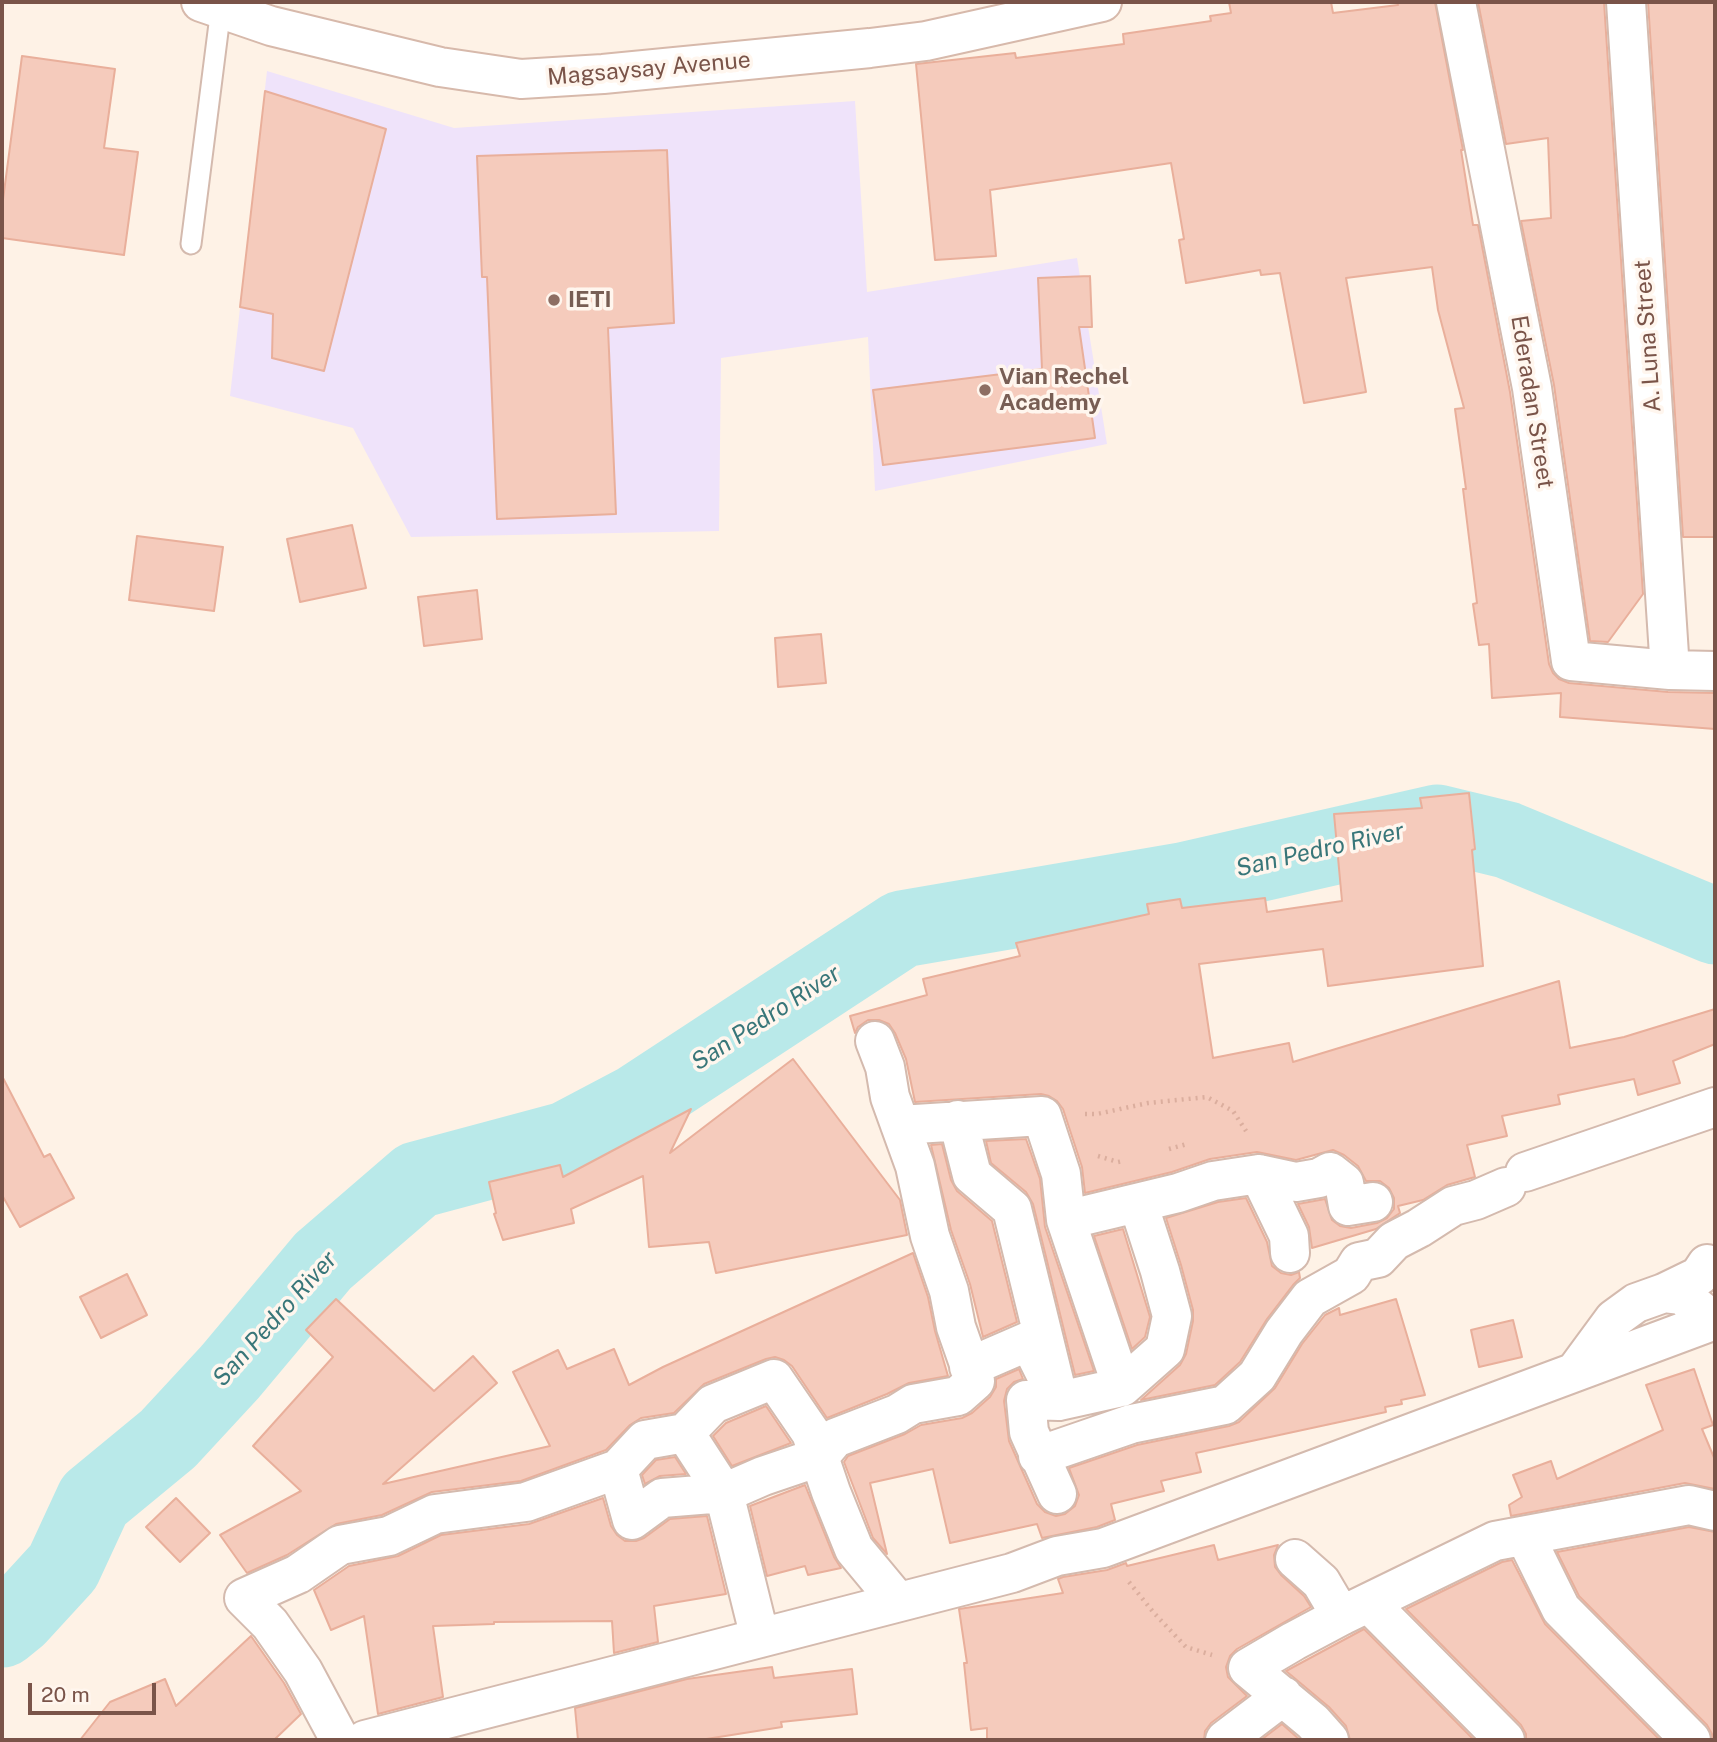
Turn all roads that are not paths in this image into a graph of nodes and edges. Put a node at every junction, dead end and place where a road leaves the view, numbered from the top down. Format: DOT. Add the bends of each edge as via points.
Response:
graph roads {
  1 [pos="1102,2"];
  2 [pos="1456,2"];
  3 [pos="1626,2"];
  4 [pos="211,5"];
  5 [pos="272,14"];
  6 [pos="191,244"];
  7 [pos="1670,670"];
  8 [pos="1715,671"];
  9 [pos="874,1041"];
  10 [pos="1715,1107"];
  11 [pos="958,1120"];
  12 [pos="900,1125"];
  13 [pos="1259,1174"];
  14 [pos="1373,1202"];
  15 [pos="1138,1203"];
  16 [pos="1066,1220"];
  17 [pos="1290,1253"];
  18 [pos="1715,1268"];
  19 [pos="1664,1293"];
  20 [pos="1714,1320"];
  21 [pos="969,1367"];
  22 [pos="1576,1372"];
  23 [pos="1122,1387"];
  24 [pos="1059,1401"];
  25 [pos="685,1433"];
  26 [pos="1038,1456"];
  27 [pos="819,1457"];
  28 [pos="618,1469"];
  29 [pos="724,1493"];
  30 [pos="1057,1494"];
  31 [pos="1715,1511"];
  32 [pos="1525,1536"];
  33 [pos="1296,1559"];
  34 [pos="898,1602"];
  35 [pos="1355,1609"];
  36 [pos="760,1638"];
  37 [pos="1283,1696"];
  38 [pos="447,1730"];
  39 [pos="340,1740"];
  40 [pos="365,1740"];
  41 [pos="1225,1740"];
  42 [pos="1329,1740"];
  43 [pos="1505,1740"];
  44 [pos="1691,1740"];
  1 -- 5 [label="street, Magsaysay Avenue" via="881,47 521,79 440,67"];
  2 -- 7 [label="street, Ederadan Street" via="1532,388 1571,661"];
  3 -- 7 [label="street, A. Luna Street"];
  4 -- 5 [label="street, Magsaysay Avenue"];
  4 -- 6 [label="lane"];
  7 -- 8 [label="street, Ederadan Street"];
  9 -- 12 [label="street"];
  10 -- 26 [label="street" via="1453,1206 1394,1241 1378,1258 1359,1262 1351,1275 1310,1298 1257,1376 1225,1405 1131,1424"];
  11 -- 12 [label="street"];
  11 -- 16 [label="street" via="1042,1116 1061,1174"];
  11 -- 24 [label="street" via="972,1175 1012,1209"];
  12 -- 21 [label="street"];
  13 -- 14 [label="street" via="1296,1182 1330,1172 1343,1183 1348,1206"];
  13 -- 15 [label="street" via="1213,1181"];
  13 -- 17 [label="street" via="1289,1236"];
  15 -- 16 [label="street"];
  15 -- 23 [label="street" via="1172,1316 1165,1349"];
  16 -- 23 [label="street"];
  18 -- 19 [label="street" via="1707,1264 1699,1276"];
  19 -- 20 [label="street" via="1682,1295"];
  19 -- 22 [label="street" via="1636,1303 1614,1319"];
  20 -- 22 [label="street"];
  21 -- 24 [label="street" via="1029,1341"];
  21 -- 27 [label="street" via="975,1381 958,1396 913,1404 835,1438"];
  22 -- 34 [label="street" via="1103,1548 1057,1556 1012,1573"];
  23 -- 24 [label="street"];
  24 -- 26 [label="street" via="1026,1400 1029,1432"];
  25 -- 27 [label="street" via="713,1404 774,1379 811,1433"];
  25 -- 28 [label="street" via="645,1440"];
  25 -- 29 [label="street"];
  26 -- 30 [label="street"];
  27 -- 29 [label="street"];
  27 -- 34 [label="street" via="854,1549"];
  28 -- 29 [label="street" via="632,1520 662,1498"];
  28 -- 39 [label="street" via="526,1502 435,1514 389,1536 340,1545 298,1574 244,1598 270,1624 303,1671"];
  29 -- 36 [label="street"];
  31 -- 32 [label="street" via="1689,1505"];
  32 -- 35 [label="street" via="1495,1541"];
  32 -- 44 [label="street" via="1561,1609"];
  33 -- 35 [label="street"];
  34 -- 36 [label="street"];
  35 -- 37 [label="street" via="1248,1668"];
  35 -- 43 [label="street"];
  36 -- 38 [label="street"];
  37 -- 41 [label="street"];
  37 -- 42 [label="street"];
  38 -- 40 [label="street"];
}
